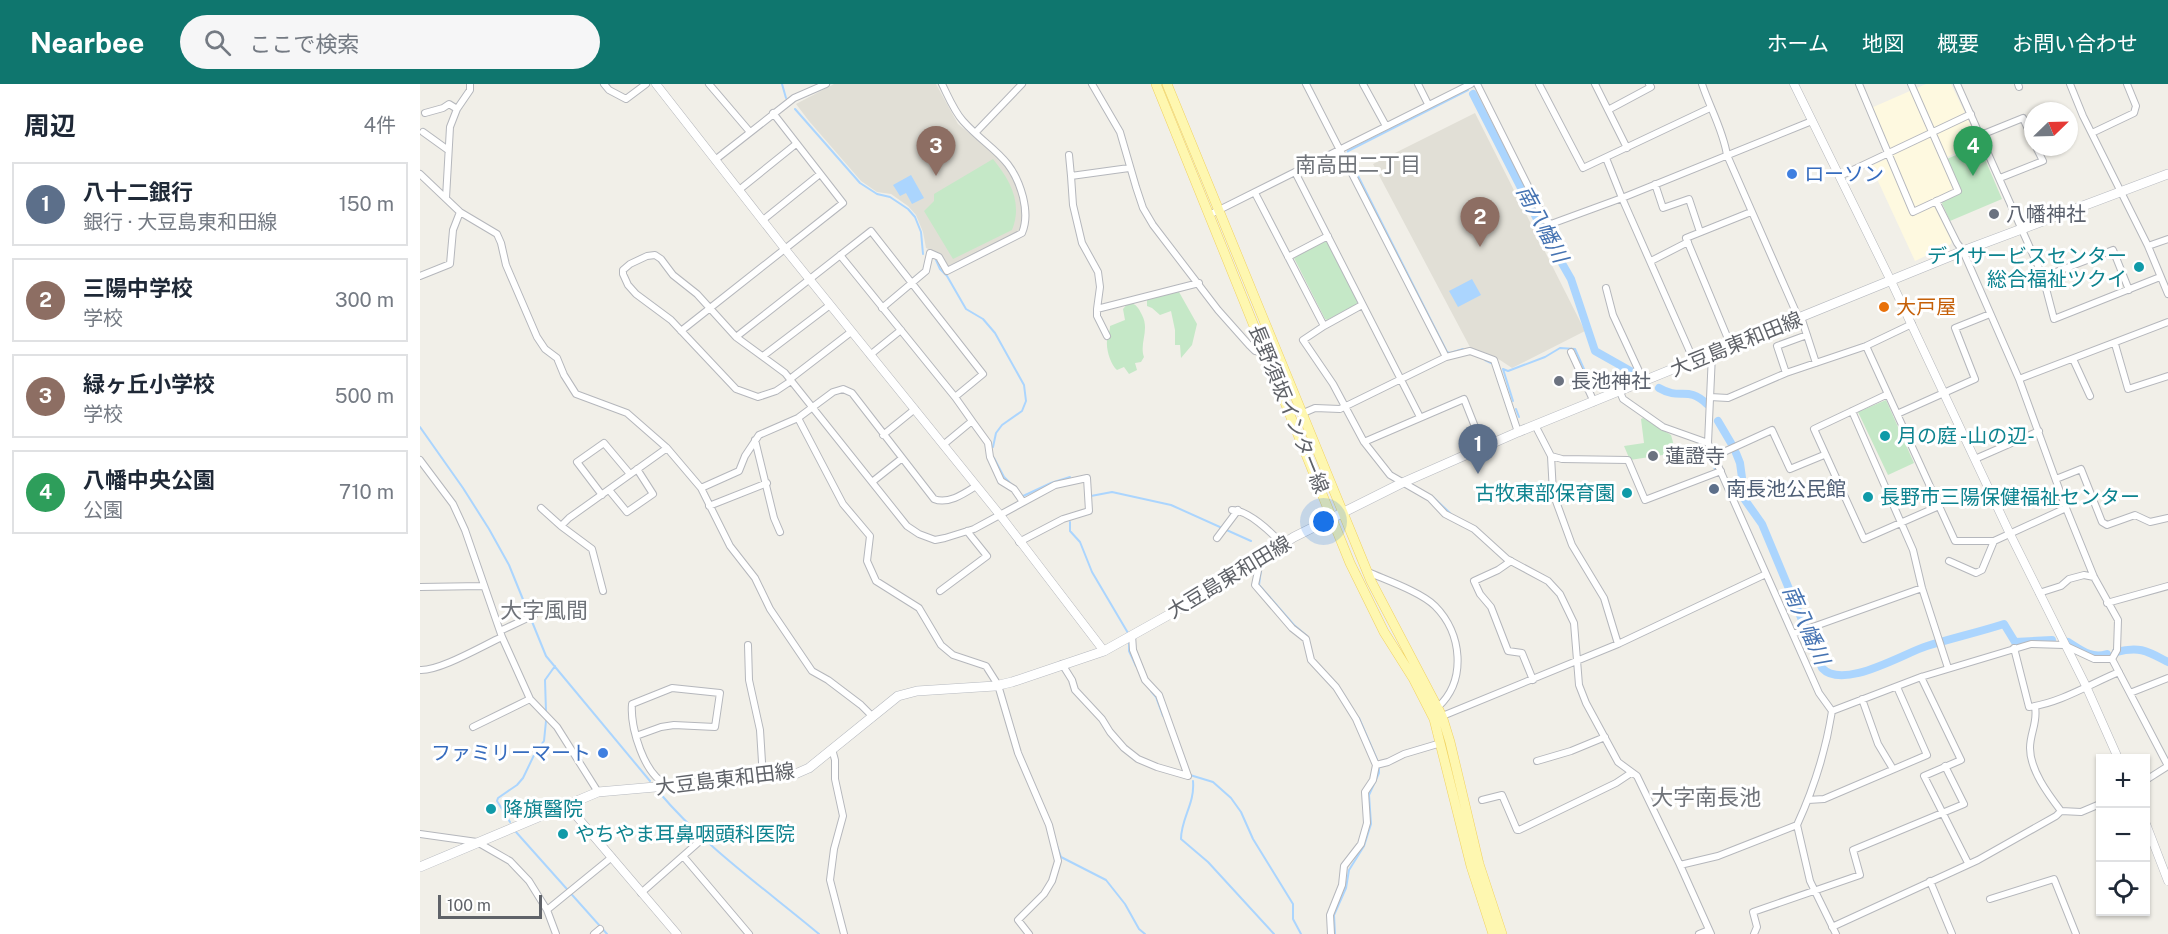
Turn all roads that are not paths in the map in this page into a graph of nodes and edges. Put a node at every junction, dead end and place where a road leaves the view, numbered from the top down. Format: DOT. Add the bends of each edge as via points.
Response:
graph roads {
  1 [pos="470,84"];
  2 [pos="604,84"];
  3 [pos="646,84"];
  4 [pos="656,84"];
  5 [pos="709,84"];
  6 [pos="826,84"];
  7 [pos="942,84"];
  8 [pos="1022,84"];
  9 [pos="1092,84"];
  10 [pos="1156,84"];
  11 [pos="1167,84"];
  12 [pos="1306,84"];
  13 [pos="1363,84"];
  14 [pos="1418,84"];
  15 [pos="1471,84"];
  16 [pos="1477,84"];
  17 [pos="1539,84"];
  18 [pos="1595,84"];
  19 [pos="1649,84"];
  20 [pos="1702,84"];
  21 [pos="1794,84"];
  22 [pos="1858,84"];
  23 [pos="1911,84"];
  24 [pos="1957,84"];
  25 [pos="2070,84"];
  26 [pos="2127,84"];
  27 [pos="1428,104"];
  28 [pos="1710,108"];
  29 [pos="457,109"];
  30 [pos="1608,110"];
  31 [pos="425,113"];
  32 [pos="773,113"];
  33 [pos="1971,114"];
  34 [pos="2024,120"];
  35 [pos="1812,121"];
  36 [pos="1386,126"];
  37 [pos="423,132"];
  38 [pos="750,132"];
  39 [pos="976,132"];
  40 [pos="1932,132"];
  41 [pos="2092,133"];
  42 [pos="1981,135"];
  43 [pos="796,144"];
  44 [pos="1627,148"];
  45 [pos="448,150"];
  46 [pos="1340,150"];
  47 [pos="1889,153"];
  48 [pos="1070,155"];
  49 [pos="1727,155"];
  50 [pos="2040,156"];
  51 [pos="1606,158"];
  52 [pos="715,160"];
  53 [pos="1129,168"];
  54 [pos="1295,172"];
  55 [pos="420,174"];
  56 [pos="820,174"];
  57 [pos="2168,174"];
  58 [pos="1071,176"];
  59 [pos="1840,176"];
  60 [pos="2000,178"];
  61 [pos="1655,184"];
  62 [pos="740,190"];
  63 [pos="2120,191"];
  64 [pos="1255,193"];
  65 [pos="446,198"];
  66 [pos="1622,198"];
  67 [pos="1936,201"];
  68 [pos="1220,210"];
  69 [pos="460,212"];
  70 [pos="1751,212"];
  71 [pos="1209,215"];
  72 [pos="763,220"];
  73 [pos="2020,229"];
  74 [pos="1700,232"];
  75 [pos="1328,237"];
  76 [pos="2168,239"];
  77 [pos="1688,242"];
  78 [pos="2148,246"];
  79 [pos="785,249"];
  80 [pos="1963,251"];
  81 [pos="840,255"];
  82 [pos="1288,257"];
  83 [pos="1651,261"];
  84 [pos="420,276"];
  85 [pos="2043,277"];
  86 [pos="2160,277"];
  87 [pos="810,280"];
  88 [pos="1891,281"];
  89 [pos="912,283"];
  90 [pos="1199,283"];
  91 [pos="1606,288"];
  92 [pos="2129,290"];
  93 [pos="2168,294"];
  94 [pos="830,304"];
  95 [pos="1362,305"];
  96 [pos="710,307"];
  97 [pos="882,308"];
  98 [pos="1097,309"];
  99 [pos="1990,314"];
  100 [pos="1800,318"];
  101 [pos="2168,322"];
  102 [pos="1912,324"];
  103 [pos="1324,326"];
  104 [pos="901,330"];
  105 [pos="681,331"];
  106 [pos="851,332"];
  107 [pos="1807,335"];
  108 [pos="1107,336"];
  109 [pos="736,337"];
  110 [pos="2115,344"];
  111 [pos="1731,346"];
  112 [pos="1866,346"];
  113 [pos="1571,352"];
  114 [pos="1267,353"];
  115 [pos="1712,354"];
  116 [pos="764,356"];
  117 [pos="870,356"];
  118 [pos="1446,357"];
  119 [pos="2073,359"];
  120 [pos="1694,361"];
  121 [pos="1816,363"];
  122 [pos="1786,373"];
  123 [pos="2168,376"];
  124 [pos="1400,379"];
  125 [pos="2019,379"];
  126 [pos="791,380"];
  127 [pos="1644,381"];
  128 [pos="1620,392"];
  129 [pos="1944,393"];
  130 [pos="1888,394"];
  131 [pos="2090,396"];
  132 [pos="955,397"];
  133 [pos="1710,397"];
  134 [pos="1594,402"];
  135 [pos="813,407"];
  136 [pos="1344,407"];
  137 [pos="915,409"];
  138 [pos="1852,411"];
  139 [pos="1301,414"];
  140 [pos="1898,414"];
  141 [pos="798,417"];
  142 [pos="1420,417"];
  143 [pos="972,421"];
  144 [pos="1535,426"];
  145 [pos="2039,431"];
  146 [pos="1518,432"];
  147 [pos="883,435"];
  148 [pos="755,440"];
  149 [pos="1364,442"];
  150 [pos="1708,443"];
  151 [pos="943,445"];
  152 [pos="1483,447"];
  153 [pos="667,448"];
  154 [pos="1824,455"];
  155 [pos="1551,456"];
  156 [pos="1715,456"];
  157 [pos="901,459"];
  158 [pos="1975,459"];
  159 [pos="420,460"];
  160 [pos="637,469"];
  161 [pos="1721,471"];
  162 [pos="630,474"];
  163 [pos="2056,479"];
  164 [pos="872,482"];
  165 [pos="767,483"];
  166 [pos="1402,483"];
  167 [pos="976,486"];
  168 [pos="701,488"];
  169 [pos="609,489"];
  170 [pos="602,495"];
  171 [pos="1023,502"];
  172 [pos="709,506"];
  173 [pos="1939,506"];
  174 [pos="541,508"];
  175 [pos="2066,508"];
  176 [pos="1343,512"];
  177 [pos="999,515"];
  178 [pos="1332,517"];
  179 [pos="2168,518"];
  180 [pos="1901,522"];
  181 [pos="561,526"];
  182 [pos="967,531"];
  183 [pos="780,532"];
  184 [pos="2010,534"];
  185 [pos="1217,538"];
  186 [pos="1994,541"];
  187 [pos="1019,542"];
  188 [pos="1282,544"];
  189 [pos="1257,558"];
  190 [pos="1511,561"];
  191 [pos="1950,561"];
  192 [pos="1368,572"];
  193 [pos="1766,574"];
  194 [pos="2094,577"];
  195 [pos="483,586"];
  196 [pos="2168,586"];
  197 [pos="420,587"];
  198 [pos="1922,588"];
  199 [pos="603,591"];
  200 [pos="940,591"];
  201 [pos="2039,593"];
  202 [pos="2107,603"];
  203 [pos="532,616"];
  204 [pos="501,634"];
  205 [pos="1793,634"];
  206 [pos="1132,635"];
  207 [pos="1618,644"];
  208 [pos="748,645"];
  209 [pos="2064,645"];
  210 [pos="2014,648"];
  211 [pos="1104,651"];
  212 [pos="2112,659"];
  213 [pos="1578,661"];
  214 [pos="1062,664"];
  215 [pos="1948,669"];
  216 [pos="420,670"];
  217 [pos="2119,672"];
  218 [pos="1921,677"];
  219 [pos="2168,678"];
  220 [pos="1533,680"];
  221 [pos="998,685"];
  222 [pos="2086,686"];
  223 [pos="1897,687"];
  224 [pos="2130,693"];
  225 [pos="530,699"];
  226 [pos="1862,699"];
  227 [pos="2035,707"];
  228 [pos="1832,711"];
  229 [pos="1438,714"];
  230 [pos="873,717"];
  231 [pos="473,727"];
  232 [pos="636,735"];
  233 [pos="1605,737"];
  234 [pos="1442,743"];
  235 [pos="832,749"];
  236 [pos="2116,754"];
  237 [pos="1537,761"];
  238 [pos="1376,765"];
  239 [pos="1946,766"];
  240 [pos="2168,766"];
  241 [pos="1893,769"];
  242 [pos="1631,773"];
  243 [pos="2150,777"];
  244 [pos="763,778"];
  245 [pos="671,786"];
  246 [pos="598,792"];
  247 [pos="1808,800"];
  248 [pos="1482,801"];
  249 [pos="567,805"];
  250 [pos="2096,806"];
  251 [pos="2061,811"];
  252 [pos="1943,814"];
  253 [pos="1797,825"];
  254 [pos="420,834"];
  255 [pos="2150,836"];
  256 [pos="700,841"];
  257 [pos="477,842"];
  258 [pos="683,856"];
  259 [pos="612,857"];
  260 [pos="1968,863"];
  261 [pos="1680,865"];
  262 [pos="420,867"];
  263 [pos="1930,881"];
  264 [pos="2168,881"];
  265 [pos="1814,890"];
  266 [pos="641,893"];
  267 [pos="1990,899"];
  268 [pos="547,910"];
  269 [pos="1832,927"];
  270 [pos="1710,932"];
  271 [pos="556,934"];
  272 [pos="677,934"];
  273 [pos="749,934"];
  274 [pos="844,934"];
  275 [pos="1029,934"];
  276 [pos="1331,934"];
  277 [pos="1493,934"];
  278 [pos="1502,934"];
  279 [pos="1699,934"];
  280 [pos="1754,934"];
  281 [pos="1836,934"];
  282 [pos="1952,934"];
  283 [pos="2076,934"];
  1 -- 29 [label="street" via="468,95"];
  2 -- 3 [label="street" via="626,99"];
  4 -- 52 [label="street"];
  5 -- 38 [label="street"];
  6 -- 32 [label="street" via="794,98"];
  7 -- 39 [label="street" via="962,120"];
  8 -- 39 [label="street"];
  9 -- 53 [label="street" via="1120,132"];
  10 -- 71 [label="main road, 長野須坂インター線"];
  11 -- 68 [label="main road, 長野須坂インター線"];
  12 -- 46 [label="street"];
  13 -- 36 [label="street"];
  14 -- 27 [label="street"];
  15 -- 27 [label="street"];
  16 -- 66 [label="street" via="1551,224"];
  17 -- 51 [label="street" via="1583,168"];
  18 -- 30 [label="street"];
  19 -- 30 [label="street" via="1651,87"];
  20 -- 28 [label="street"];
  21 -- 35 [label="street"];
  22 -- 47 [label="street"];
  23 -- 40 [label="street"];
  24 -- 33 [label="street"];
  25 -- 41 [label="street"];
  26 -- 41 [label="street" via="2136,105 2134,113"];
  27 -- 36 [label="street"];
  28 -- 44 [label="street"];
  28 -- 49 [label="street" via="1724,137"];
  29 -- 31 [label="street" via="448,104"];
  29 -- 45 [label="street"];
  30 -- 44 [label="street"];
  32 -- 38 [label="street"];
  32 -- 43 [label="street"];
  33 -- 40 [label="street"];
  33 -- 42 [label="street"];
  34 -- 42 [label="street"];
  35 -- 49 [label="street"];
  35 -- 59 [label="street"];
  36 -- 46 [label="street"];
  37 -- 45 [label="street"];
  38 -- 52 [label="street"];
  39 -- 89 [label="street" via="1017,175 1026,208 1022,234 947,271 939,257 930,253 926,271"];
  40 -- 47 [label="street"];
  40 -- 67 [label="street" via="1958,190"];
  41 -- 63 [label="street"];
  42 -- 60 [label="street"];
  43 -- 56 [label="street"];
  43 -- 62 [label="street"];
  44 -- 51 [label="street"];
  45 -- 65 [label="street"];
  46 -- 54 [label="street"];
  46 -- 118 [label="street"];
  47 -- 59 [label="street"];
  47 -- 67 [label="street" via="1913,212"];
  48 -- 58 [label="street"];
  49 -- 61 [label="street"];
  49 -- 70 [label="street"];
  50 -- 60 [label="street" via="2043,161"];
  51 -- 66 [label="street"];
  52 -- 62 [label="street"];
  53 -- 58 [label="street"];
  53 -- 90 [label="street" via="1153,225"];
  54 -- 64 [label="street"];
  54 -- 75 [label="street"];
  55 -- 65 [label="street"];
  56 -- 72 [label="street"];
  56 -- 79 [label="street" via="843,204"];
  57 -- 63 [label="main road, 大豆島東和田線"];
  58 -- 98 [label="street" via="1082,243 1098,272"];
  59 -- 88 [label="street"];
  60 -- 73 [label="street"];
  61 -- 66 [label="street"];
  61 -- 74 [label="street" via="1663,208 1689,199"];
  62 -- 72 [label="street"];
  63 -- 73 [label="main road, 大豆島東和田線"];
  63 -- 78 [label="street"];
  64 -- 68 [label="street"];
  64 -- 82 [label="street"];
  65 -- 69 [label="street"];
  66 -- 83 [label="street"];
  67 -- 80 [label="street"];
  68 -- 71 [label="street"];
  68 -- 139 [label="main road, 長野須坂インター線"];
  69 -- 84 [label="street" via="455,219 450,264"];
  69 -- 153 [label="street" via="497,234 537,337 557,358 576,393 627,413"];
  70 -- 74 [label="street"];
  70 -- 100 [label="street"];
  71 -- 114 [label="main road, 長野須坂インター線"];
  72 -- 79 [label="street"];
  73 -- 80 [label="main road, 大豆島東和田線"];
  73 -- 85 [label="street"];
  74 -- 77 [label="street" via="1686,238"];
  75 -- 82 [label="street"];
  75 -- 95 [label="street"];
  76 -- 78 [label="street"];
  77 -- 83 [label="street"];
  77 -- 111 [label="street"];
  78 -- 86 [label="street"];
  79 -- 87 [label="street"];
  79 -- 96 [label="street"];
  80 -- 88 [label="main road, 大豆島東和田線"];
  80 -- 99 [label="street"];
  81 -- 87 [label="street"];
  81 -- 89 [label="street" via="871,231"];
  81 -- 97 [label="street"];
  82 -- 103 [label="street"];
  83 -- 120 [label="street"];
  85 -- 92 [label="street" via="2113,250"];
  85 -- 92 [label="street" via="2054,319"];
  86 -- 92 [label="street"];
  86 -- 93 [label="street"];
  87 -- 94 [label="street"];
  87 -- 109 [label="street"];
  88 -- 100 [label="main road, 大豆島東和田線"];
  88 -- 102 [label="street"];
  89 -- 97 [label="street"];
  89 -- 132 [label="street" via="984,374"];
  90 -- 98 [label="street"];
  90 -- 114 [label="street" via="1255,351"];
  91 -- 127 [label="street" via="1613,315"];
  94 -- 106 [label="street"];
  94 -- 116 [label="street"];
  95 -- 103 [label="street"];
  95 -- 124 [label="street"];
  96 -- 105 [label="street"];
  96 -- 105 [label="street" via="655,255 623,270 636,294"];
  96 -- 109 [label="street"];
  97 -- 104 [label="street"];
  98 -- 108 [label="street"];
  99 -- 125 [label="street"];
  99 -- 129 [label="street" via="1955,328 1975,379"];
  100 -- 107 [label="street"];
  100 -- 111 [label="main road, 大豆島東和田線"];
  101 -- 110 [label="street"];
  102 -- 112 [label="street"];
  102 -- 129 [label="street"];
  103 -- 136 [label="street" via="1303,340"];
  104 -- 117 [label="street"];
  104 -- 132 [label="street"];
  105 -- 126 [label="street" via="736,389 758,397"];
  106 -- 117 [label="street"];
  106 -- 126 [label="street"];
  107 -- 121 [label="street"];
  107 -- 122 [label="street" via="1777,346"];
  109 -- 116 [label="street"];
  110 -- 119 [label="street"];
  110 -- 123 [label="street" via="2128,389"];
  111 -- 115 [label="main road, 大豆島東和田線"];
  112 -- 121 [label="street"];
  112 -- 130 [label="street"];
  113 -- 134 [label="street"];
  114 -- 178 [label="main road, 長野須坂インター線"];
  115 -- 120 [label="main road, 大豆島東和田線"];
  115 -- 133 [label="street"];
  116 -- 126 [label="street"];
  117 -- 137 [label="street"];
  118 -- 124 [label="street"];
  118 -- 146 [label="street" via="1470,351 1494,360"];
  119 -- 125 [label="street"];
  119 -- 131 [label="street"];
  120 -- 127 [label="main road, 大豆島東和田線"];
  121 -- 122 [label="street"];
  122 -- 133 [label="street" via="1728,398"];
  124 -- 136 [label="street"];
  124 -- 142 [label="street"];
  125 -- 145 [label="street"];
  126 -- 135 [label="street"];
  127 -- 128 [label="main road, 大豆島東和田線"];
  128 -- 134 [label="main road, 大豆島東和田線"];
  128 -- 150 [label="street" via="1623,399 1663,427"];
  129 -- 140 [label="street"];
  129 -- 158 [label="street"];
  130 -- 138 [label="street"];
  130 -- 140 [label="street"];
  132 -- 143 [label="street"];
  133 -- 150 [label="street"];
  134 -- 144 [label="main road, 大豆島東和田線"];
  135 -- 141 [label="street"];
  135 -- 147 [label="street" via="833,392 847,390"];
  135 -- 164 [label="street"];
  136 -- 139 [label="street" via="1314,408"];
  136 -- 149 [label="street"];
  137 -- 147 [label="street"];
  137 -- 151 [label="street"];
  138 -- 154 [label="street" via="1814,429"];
  138 -- 180 [label="street"];
  139 -- 176 [label="main road, 長野須坂インター線"];
  140 -- 173 [label="street"];
  141 -- 148 [label="street"];
  141 -- 221 [label="street" via="843,504 870,536 867,561 876,581 919,608 941,645 961,659 986,666"];
  142 -- 149 [label="street"];
  142 -- 152 [label="street" via="1464,399"];
  143 -- 151 [label="street"];
  143 -- 171 [label="street" via="988,443 1001,481 1014,489"];
  144 -- 146 [label="main road, 大豆島東和田線"];
  144 -- 155 [label="street"];
  145 -- 158 [label="street"];
  145 -- 163 [label="street"];
  146 -- 152 [label="main road, 大豆島東和田線"];
  147 -- 157 [label="street"];
  148 -- 165 [label="street"];
  148 -- 168 [label="street" via="739,471"];
  149 -- 166 [label="street" via="1390,475"];
  150 -- 156 [label="street"];
  151 -- 167 [label="street"];
  152 -- 166 [label="main road, 大豆島東和田線"];
  153 -- 160 [label="street"];
  153 -- 168 [label="street"];
  154 -- 156 [label="street" via="1790,469 1772,430"];
  154 -- 180 [label="street" via="1864,539"];
  155 -- 161 [label="street" via="1628,460 1645,500"];
  155 -- 207 [label="street" via="1553,493 1572,545 1604,598"];
  156 -- 161 [label="street"];
  157 -- 164 [label="street"];
  157 -- 167 [label="street" via="939,501"];
  158 -- 184 [label="street"];
  159 -- 195 [label="street" via="453,504"];
  160 -- 162 [label="street"];
  160 -- 169 [label="street" via="653,494 627,513"];
  161 -- 193 [label="street"];
  162 -- 169 [label="street"];
  162 -- 170 [label="street" via="604,443 577,462"];
  163 -- 175 [label="street"];
  163 -- 179 [label="street" via="2081,469 2106,525 2135,515 2150,522"];
  164 -- 182 [label="street" via="919,534 934,540"];
  165 -- 172 [label="street"];
  165 -- 183 [label="street"];
  166 -- 176 [label="main road, 大豆島東和田線"];
  166 -- 190 [label="street" via="1430,498 1451,518 1474,529"];
  167 -- 177 [label="street"];
  168 -- 172 [label="street"];
  169 -- 170 [label="street"];
  170 -- 181 [label="street"];
  171 -- 177 [label="street"];
  171 -- 187 [label="street" via="1055,485 1088,478 1089,511 1063,519"];
  172 -- 230 [label="street" via="730,546 755,578 770,609 812,672 828,680"];
  173 -- 180 [label="street"];
  173 -- 186 [label="street" via="1955,541"];
  174 -- 181 [label="street"];
  175 -- 184 [label="street"];
  175 -- 194 [label="street"];
  176 -- 178 [label="main road, 大豆島東和田線"];
  176 -- 192 [label="main road, 長野須坂インター線"];
  177 -- 182 [label="street"];
  177 -- 187 [label="street"];
  178 -- 188 [label="main road, 大豆島東和田線"];
  178 -- 229 [label="main road, 長野須坂インター線" via="1384,632"];
  180 -- 198 [label="street"];
  181 -- 199 [label="street" via="592,549"];
  182 -- 200 [label="street" via="987,556"];
  184 -- 186 [label="street"];
  184 -- 201 [label="street"];
  185 -- 188 [label="street" via="1235,510 1271,532"];
  186 -- 191 [label="street" via="1982,570 1976,573"];
  187 -- 211 [label="street"];
  188 -- 189 [label="main road, 大豆島東和田線"];
  189 -- 206 [label="main road, 大豆島東和田線"];
  189 -- 238 [label="street" via="1255,585 1306,639 1311,660 1336,687 1356,719"];
  190 -- 213 [label="street" via="1548,581 1560,594 1574,623"];
  190 -- 220 [label="street" via="1474,581 1491,607 1508,651 1522,653"];
  192 -- 229 [label="main road, 長野須坂インター線"];
  192 -- 229 [label="street" via="1435,606 1450,628 1459,660 1452,688"];
  193 -- 205 [label="street"];
  193 -- 207 [label="street"];
  194 -- 201 [label="street" via="2069,579"];
  194 -- 202 [label="street"];
  195 -- 197 [label="street"];
  195 -- 204 [label="street"];
  196 -- 202 [label="street"];
  198 -- 205 [label="street"];
  198 -- 215 [label="street"];
  201 -- 209 [label="street"];
  202 -- 212 [label="street" via="2118,620 2117,650"];
  203 -- 204 [label="street"];
  204 -- 216 [label="street" via="438,666"];
  204 -- 225 [label="street"];
  205 -- 228 [label="street" via="1819,693"];
  206 -- 211 [label="main road, 大豆島東和田線"];
  206 -- 214 [label="street" via="1133,650 1145,680 1159,695 1188,776 1156,767 1124,748 1075,690"];
  207 -- 213 [label="street"];
  208 -- 244 [label="street"];
  209 -- 210 [label="street"];
  209 -- 212 [label="street" via="2094,659"];
  209 -- 222 [label="street"];
  210 -- 215 [label="street"];
  210 -- 227 [label="street" via="2029,707"];
  211 -- 214 [label="main road, 大豆島東和田線"];
  212 -- 217 [label="street"];
  213 -- 220 [label="street"];
  213 -- 233 [label="street" via="1579,685"];
  214 -- 221 [label="main road, 大豆島東和田線"];
  215 -- 218 [label="street"];
  217 -- 222 [label="street"];
  217 -- 224 [label="street"];
  218 -- 223 [label="street"];
  218 -- 239 [label="street" via="1961,760"];
  219 -- 224 [label="street"];
  220 -- 229 [label="street"];
  221 -- 230 [label="main road, 大豆島東和田線" via="917,691 898,696"];
  221 -- 275 [label="street" via="1018,753 1049,825 1058,861 1044,894 1018,920"];
  222 -- 227 [label="street"];
  222 -- 236 [label="street"];
  223 -- 226 [label="street"];
  223 -- 241 [label="street" via="1927,755"];
  224 -- 240 [label="street"];
  225 -- 231 [label="street"];
  225 -- 246 [label="street" via="557,727"];
  226 -- 228 [label="street"];
  226 -- 241 [label="street" via="1878,744"];
  227 -- 251 [label="street" via="2030,749 2033,766"];
  228 -- 247 [label="street" via="1826,747"];
  229 -- 234 [label="main road, 長野須坂インター線"];
  229 -- 278 [label="main road, 長野須坂インター線" via="1450,742 1479,864"];
  230 -- 235 [label="main road, 大豆島東和田線"];
  232 -- 232 [label="street" via="674,725 715,727 720,693 672,688 635,702 631,707"];
  232 -- 245 [label="street" via="640,753 662,782"];
  233 -- 237 [label="street"];
  233 -- 242 [label="street" via="1618,762"];
  234 -- 238 [label="street"];
  234 -- 277 [label="main road, 長野須坂インター線" via="1471,866"];
  235 -- 244 [label="main road, 大豆島東和田線" via="809,768 793,775"];
  235 -- 274 [label="street" via="843,816 830,880"];
  238 -- 276 [label="street" via="1365,792 1367,823 1361,844 1344,866 1342,885 1330,915"];
  239 -- 252 [label="street" via="1964,804"];
  239 -- 252 [label="street" via="1924,776"];
  240 -- 243 [label="street"];
  241 -- 247 [label="street" via="1824,799"];
  242 -- 248 [label="street" via="1519,830 1502,795"];
  242 -- 261 [label="street" via="1637,776"];
  244 -- 245 [label="main road, 大豆島東和田線"];
  245 -- 246 [label="main road, 大豆島東和田線"];
  246 -- 249 [label="main road, 大豆島東和田線"];
  247 -- 253 [label="street"];
  249 -- 257 [label="main road, 大豆島東和田線"];
  249 -- 259 [label="street"];
  250 -- 251 [label="street" via="2080,812"];
  251 -- 260 [label="street"];
  252 -- 260 [label="street"];
  252 -- 265 [label="street" via="1853,850 1860,875"];
  253 -- 261 [label="street" via="1718,856"];
  253 -- 265 [label="street"];
  254 -- 257 [label="street"];
  255 -- 264 [label="street"];
  256 -- 258 [label="street"];
  257 -- 262 [label="main road, 大豆島東和田線"];
  257 -- 268 [label="street" via="510,861 530,881"];
  258 -- 266 [label="street"];
  258 -- 273 [label="street"];
  259 -- 266 [label="street"];
  259 -- 268 [label="street"];
  260 -- 263 [label="street"];
  261 -- 270 [label="street"];
  263 -- 269 [label="street"];
  263 -- 282 [label="street"];
  265 -- 269 [label="street"];
  265 -- 280 [label="street" via="1753,912 1757,927"];
  266 -- 272 [label="street"];
  267 -- 283 [label="street" via="2054,879"];
  268 -- 271 [label="street"];
  269 -- 281 [label="street"];
  270 -- 279 [label="street"];
}
